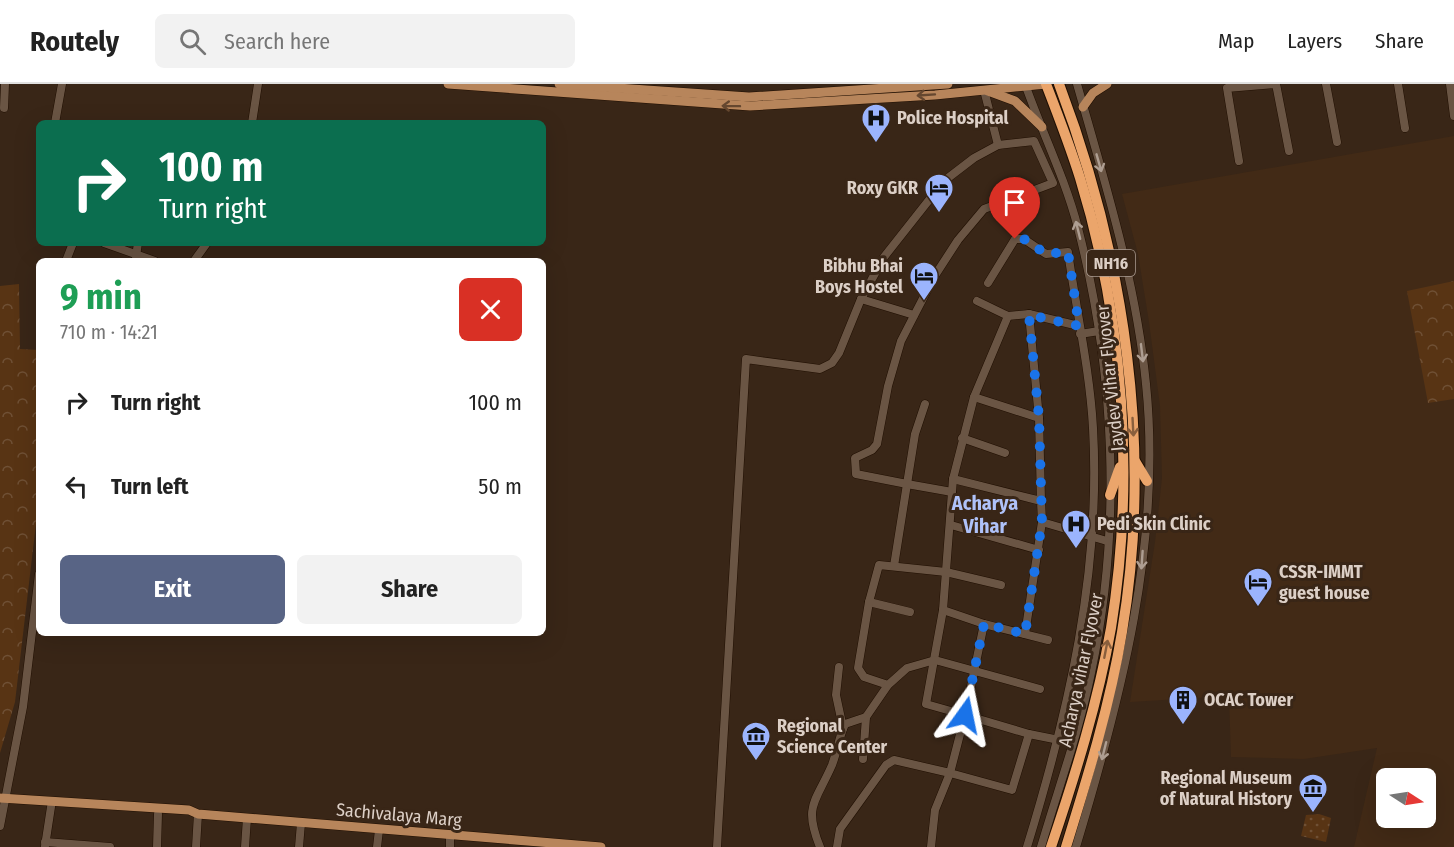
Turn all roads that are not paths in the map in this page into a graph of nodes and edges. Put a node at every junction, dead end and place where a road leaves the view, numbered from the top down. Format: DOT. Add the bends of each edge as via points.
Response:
graph roads {
  1 [pos="5,84"];
  2 [pos="62,84"];
  3 [pos="258,84"];
  4 [pos="448,84"];
  5 [pos="559,84"];
  6 [pos="948,84"];
  7 [pos="1046,84"];
  8 [pos="1059,84"];
  9 [pos="1077,84"];
  10 [pos="1107,84"];
  11 [pos="1276,84"];
  12 [pos="1326,84"];
  13 [pos="1398,84"];
  14 [pos="1450,84"];
  15 [pos="1025,85"];
  16 [pos="1226,86"];
  17 [pos="984,90"];
  18 [pos="1083,107"];
  19 [pos="4,108"];
  20 [pos="1454,116"];
  21 [pos="56,120"];
  22 [pos="252,120"];
  23 [pos="1042,127"];
  24 [pos="1405,128"];
  25 [pos="1337,142"];
  26 [pos="998,145"];
  27 [pos="1289,151"];
  28 [pos="1239,160"];
  29 [pos="111,246"];
  30 [pos="138,246"];
  31 [pos="136,256"];
  32 [pos="144,258"];
  33 [pos="1087,267"];
  34 [pos="1071,272"];
  35 [pos="988,284"];
  36 [pos="861,299"];
  37 [pos="977,301"];
  38 [pos="914,315"];
  39 [pos="1029,315"];
  40 [pos="1008,316"];
  41 [pos="1079,330"];
  42 [pos="1099,331"];
  43 [pos="974,397"];
  44 [pos="925,404"];
  45 [pos="1039,418"];
  46 [pos="962,438"];
  47 [pos="1005,453"];
  48 [pos="1122,455"];
  49 [pos="1135,461"];
  50 [pos="953,478"];
  51 [pos="1147,481"];
  52 [pos="908,484"];
  53 [pos="952,492"];
  54 [pos="1110,495"];
  55 [pos="1041,501"];
  56 [pos="1042,522"];
  57 [pos="951,525"];
  58 [pos="1094,537"];
  59 [pos="1107,541"];
  60 [pos="1039,550"];
  61 [pos="894,566"];
  62 [pos="946,572"];
  63 [pos="1001,585"];
  64 [pos="36,599"];
  65 [pos="869,602"];
  66 [pos="943,610"];
  67 [pos="910,612"];
  68 [pos="984,624"];
  69 [pos="1025,634"];
  70 [pos="1048,640"];
  71 [pos="935,660"];
  72 [pos="839,667"];
  73 [pos="974,671"];
  74 [pos="888,685"];
  75 [pos="1040,688"];
  76 [pos="965,715"];
  77 [pos="866,717"];
  78 [pos="843,728"];
  79 [pos="1029,734"];
  80 [pos="1058,743"];
  81 [pos="1071,750"];
  82 [pos="863,759"];
  83 [pos="950,773"];
  84 [pos="2,801"];
  85 [pos="51,807"];
  86 [pos="158,814"];
  87 [pos="196,814"];
  88 [pos="247,818"];
  89 [pos="301,822"];
  90 [pos="0,826"];
  91 [pos="379,830"];
  92 [pos="450,835"];
  93 [pos="494,843"];
  94 [pos="45,845"];
  95 [pos="557,845"];
  96 [pos="88,846"];
  97 [pos="1044,846"];
  98 [pos="104,847"];
  99 [pos="110,847"];
  100 [pos="157,847"];
  101 [pos="196,847"];
  102 [pos="245,847"];
  103 [pos="299,847"];
  104 [pos="377,847"];
  105 [pos="450,847"];
  106 [pos="601,847"];
  107 [pos="717,847"];
  108 [pos="820,847"];
  109 [pos="837,847"];
  110 [pos="931,847"];
  111 [pos="1027,847"];
  112 [pos="1066,847"];
  113 [pos="1076,847"];
  1 -- 19 [label="street"];
  2 -- 21 [label="street"];
  3 -- 22 [label="street"];
  17 -- 4 [label="main road, one-way" via="727,106"];
  5 -- 6 [label="main road" via="749,97"];
  7 -- 15 [label="main road"];
  7 -- 48 [label="highway, Jaydev Vihar Flyover / NH16" via="1080,179 1096,241 1112,322"];
  8 -- 49 [label="highway, Jaydev Vihar Flyover / NH16, one-way" via="1089,170 1113,270 1123,320"];
  9 -- 18 [label="street"];
  10 -- 18 [label="main road" via="1093,93"];
  11 -- 16 [label="street"];
  11 -- 27 [label="street"];
  12 -- 25 [label="street"];
  13 -- 24 [label="street"];
  14 -- 20 [label="street"];
  15 -- 17 [label="main road"];
  15 -- 23 [label="street"];
  16 -- 28 [label="street"];
  17 -- 23 [label="main road" via="1015,101"];
  17 -- 26 [label="street"];
  18 -- 51 [label="street, one-way" via="1137,316 1147,386"];
  33 -- 23 [label="street, one-way" via="1066,186"];
  26 -- 36 [label="street" via="944,180 884,257"];
  26 -- 38 [label="street" via="1034,141 1053,183 979,213 952,249"];
  29 -- 31 [label="street"];
  30 -- 31 [label="street"];
  31 -- 32 [label="street"];
  33 -- 34 [label="street"];
  33 -- 42 [label="street"];
  34 -- 35 [label="street" via="1068,252 1046,254 1019,238 1012,242"];
  34 -- 41 [label="street"];
  36 -- 38 [label="street"];
  36 -- 107 [label="street" via="839,353 828,366 820,369 746,359"];
  37 -- 40 [label="street"];
  38 -- 52 [label="street" via="894,362 877,444 854,461 858,476"];
  39 -- 40 [label="street"];
  39 -- 41 [label="street"];
  39 -- 45 [label="street"];
  40 -- 43 [label="street"];
  41 -- 42 [label="street"];
  41 -- 58 [label="street" via="1093,426"];
  42 -- 54 [label="street" via="1106,387"];
  43 -- 45 [label="street"];
  43 -- 46 [label="street"];
  44 -- 52 [label="street" via="915,434"];
  45 -- 55 [label="street"];
  46 -- 47 [label="street"];
  46 -- 50 [label="street"];
  48 -- 54 [label="highway"];
  97 -- 48 [label="highway, Acharya vihar Flyover / NH16, one-way" via="1082,746 1105,658 1119,564"];
  49 -- 51 [label="highway"];
  49 -- 112 [label="highway, Acharya vihar Flyover / NH16" via="1131,566 1122,630 1099,736"];
  50 -- 53 [label="street"];
  50 -- 55 [label="street"];
  51 -- 113 [label="street, one-way" via="1141,573 1128,653"];
  52 -- 53 [label="street"];
  52 -- 61 [label="street"];
  53 -- 57 [label="street"];
  54 -- 59 [label="street"];
  55 -- 56 [label="street"];
  56 -- 58 [label="street"];
  56 -- 60 [label="street"];
  57 -- 60 [label="street"];
  57 -- 62 [label="street"];
  58 -- 59 [label="street"];
  58 -- 80 [label="street" via="1083,630"];
  59 -- 81 [label="street" via="1091,673"];
  60 -- 69 [label="street"];
  61 -- 62 [label="street"];
  61 -- 65 [label="street" via="879,565"];
  62 -- 63 [label="street"];
  62 -- 66 [label="street"];
  64 -- 84 [label="street" via="27,675"];
  65 -- 67 [label="street"];
  65 -- 74 [label="street" via="858,668 864,677"];
  66 -- 68 [label="street"];
  66 -- 71 [label="street"];
  68 -- 69 [label="street"];
  68 -- 73 [label="street"];
  69 -- 70 [label="street"];
  71 -- 73 [label="street"];
  71 -- 74 [label="street" via="907,668"];
  71 -- 76 [label="street" via="926,704"];
  72 -- 78 [label="street" via="836,694"];
  73 -- 75 [label="street"];
  73 -- 76 [label="street"];
  74 -- 77 [label="street"];
  76 -- 79 [label="street"];
  76 -- 83 [label="street"];
  77 -- 78 [label="street"];
  77 -- 82 [label="street"];
  78 -- 108 [label="street" via="811,812 812,830"];
  79 -- 80 [label="street"];
  79 -- 83 [label="street" via="1012,790"];
  80 -- 81 [label="street"];
  80 -- 111 [label="street"];
  81 -- 97 [label="street"];
  83 -- 109 [label="street" via="890,761 840,829"];
  83 -- 110 [label="street" via="935,810"];
  84 -- 85 [label="main road, Sachivalaya Marg"];
  84 -- 87 [label="main road, Sachivalaya Marg" via="189,810"];
  84 -- 90 [label="street"];
  85 -- 86 [label="main road, Sachivalaya Marg"];
  85 -- 94 [label="street"];
  86 -- 87 [label="main road, Sachivalaya Marg"];
  86 -- 100 [label="street"];
  87 -- 88 [label="main road, Sachivalaya Marg"];
  87 -- 101 [label="street"];
  88 -- 89 [label="main road, Sachivalaya Marg"];
  88 -- 102 [label="street"];
  89 -- 91 [label="main road, Sachivalaya Marg"];
  89 -- 103 [label="street"];
  91 -- 92 [label="main road, Sachivalaya Marg"];
  91 -- 104 [label="street"];
  92 -- 93 [label="main road, Sachivalaya Marg"];
  92 -- 105 [label="street"];
  93 -- 95 [label="main road, Sachivalaya Marg"];
  94 -- 96 [label="street"];
  95 -- 106 [label="main road, Sachivalaya Marg"];
  96 -- 98 [label="street"];
  98 -- 99 [label="street"];
}
